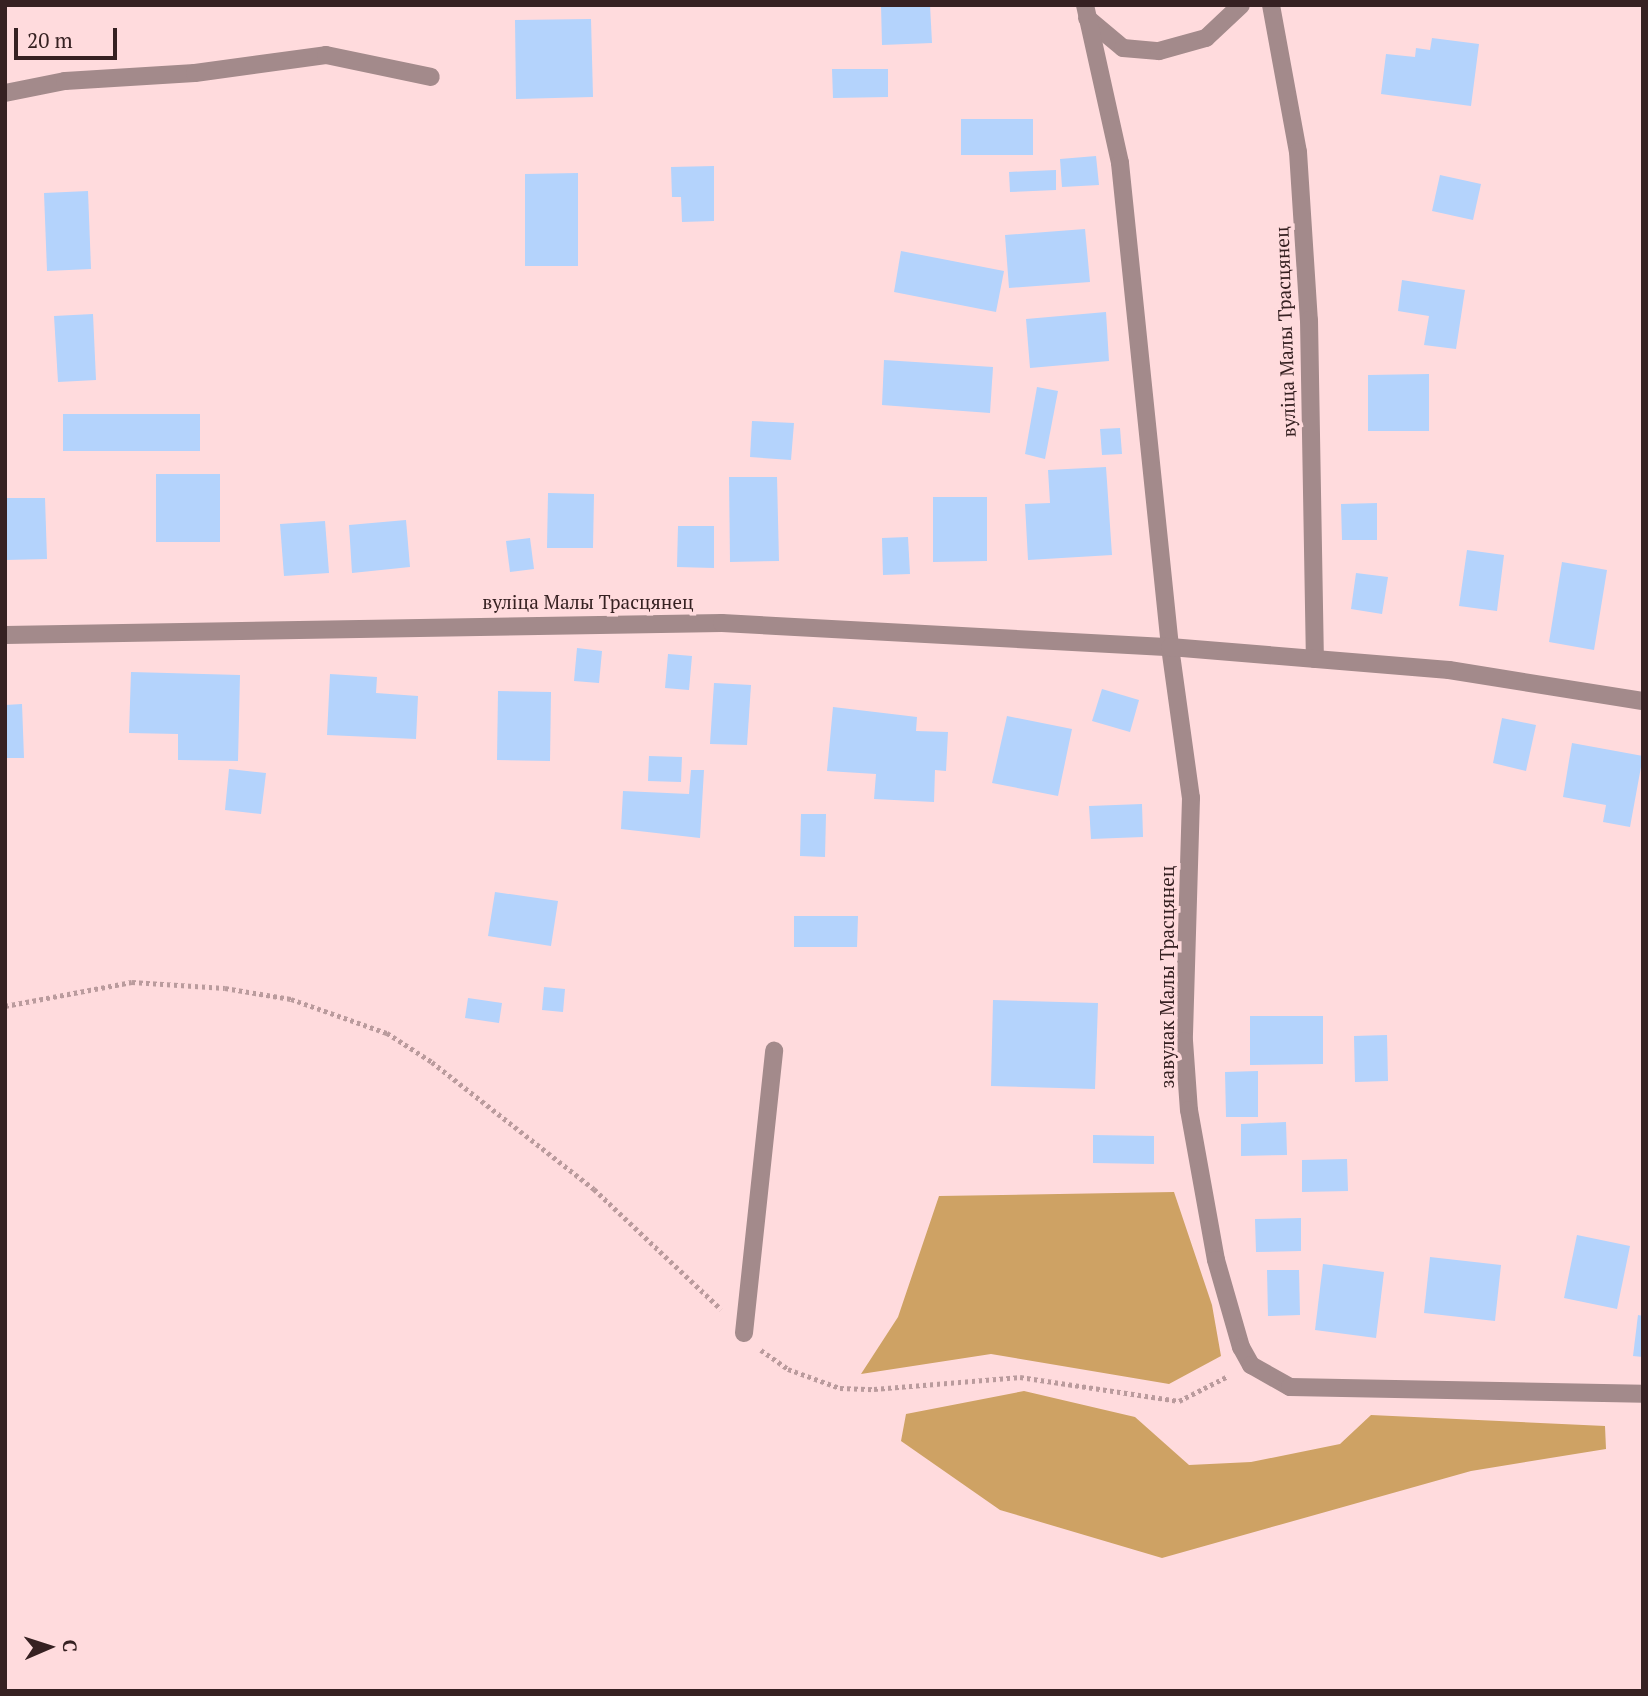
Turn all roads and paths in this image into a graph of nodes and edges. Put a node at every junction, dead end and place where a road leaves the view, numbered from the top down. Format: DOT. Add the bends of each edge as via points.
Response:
graph roads {
  1 [pos="1241,5"];
  2 [pos="1271,5"];
  3 [pos="1086,12"];
  4 [pos="431,77"];
  5 [pos="5,93"];
  6 [pos="5,635"];
  7 [pos="1170,647"];
  8 [pos="1315,659"];
  9 [pos="1643,701"];
  10 [pos="5,1006"];
  11 [pos="774,1051"];
  12 [pos="744,1333"];
  13 [pos="1251,1365"];
  14 [pos="1643,1394"];
  1 -- 3 [label="street" via="1206,38 1159,51 1123,48"];
  2 -- 8 [label="street, вуліца Малы Трасцянец" via="1298,152 1308,320"];
  3 -- 7 [label="street" via="1120,163"];
  4 -- 5 [label="street" via="326,55 195,73 65,81"];
  6 -- 7 [label="street, вуліца Малы Трасцянец" via="722,622"];
  7 -- 8 [label="street, вуліца Малы Трасцянец"];
  7 -- 13 [label="street, завулак Малы Трасцянец" via="1191,798 1184,1041 1189,1110 1216,1260 1241,1347"];
  8 -- 9 [label="street, вуліца Малы Трасцянец" via="1450,670"];
  10 -- 12 [label="path" via="132,982 225,988 291,999 387,1033 432,1062 594,1189"];
  11 -- 12 [label="street"];
  12 -- 13 [label="path" via="788,1369 840,1388 1020,1377 1179,1401"];
  13 -- 14 [label="street" via="1290,1387 1329,1390"];
}
